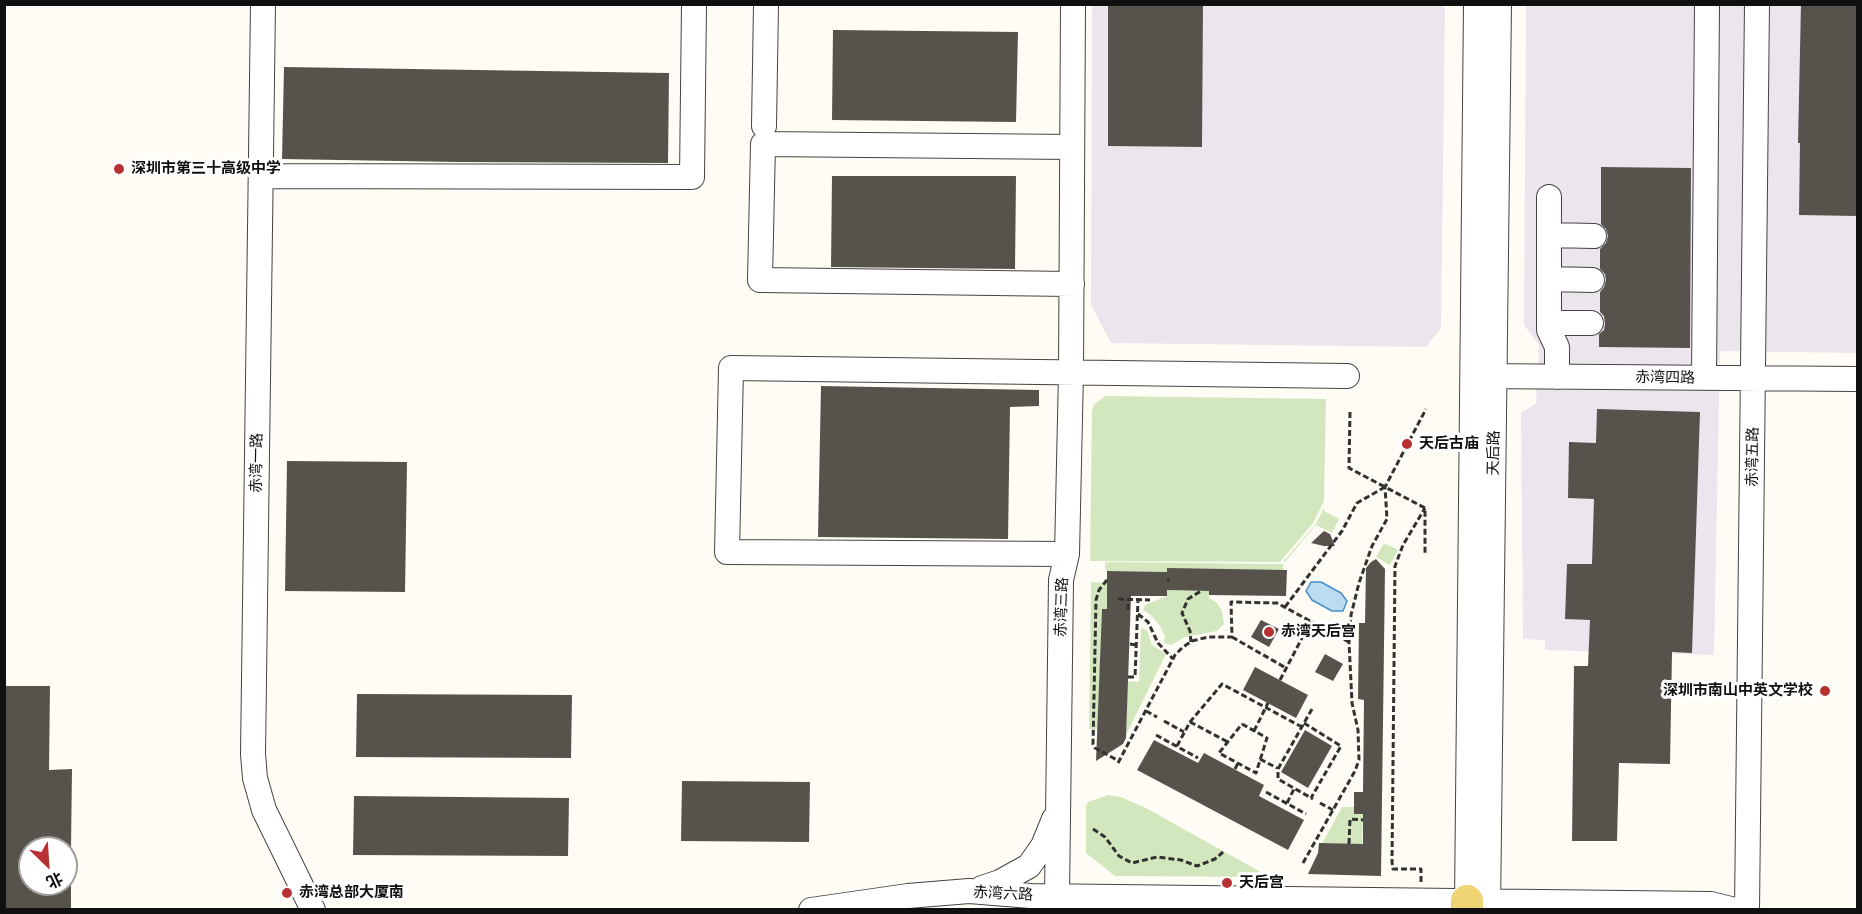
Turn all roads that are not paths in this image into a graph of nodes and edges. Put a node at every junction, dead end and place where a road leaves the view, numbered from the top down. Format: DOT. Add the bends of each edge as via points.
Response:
graph roads {
  1 [pos="263,4"];
  2 [pos="694,4"];
  3 [pos="766,4"];
  4 [pos="1073,4"];
  5 [pos="1476,4"];
  6 [pos="1499,4"];
  7 [pos="1707,4"];
  8 [pos="1757,4"];
  9 [pos="764,126"];
  10 [pos="1072,147"];
  11 [pos="261,176"];
  12 [pos="1549,197"];
  13 [pos="1549,235"];
  14 [pos="1594,236"];
  15 [pos="1549,279"];
  16 [pos="1592,280"];
  17 [pos="1072,284"];
  18 [pos="1549,323"];
  19 [pos="1590,323"];
  20 [pos="1071,372"];
  21 [pos="1347,376"];
  22 [pos="1484,376"];
  23 [pos="1557,376"];
  24 [pos="1704,378"];
  25 [pos="1754,378"];
  26 [pos="1857,380"];
  27 [pos="1066,554"];
  28 [pos="1059,805"];
  29 [pos="969,891"];
  30 [pos="1063,903"];
  31 [pos="1478,905"];
  32 [pos="313,909"];
  33 [pos="811,909"];
  34 [pos="1735,909"];
  35 [pos="1748,909"];
  1 -- 11 [label="street, 赤湾一路"];
  2 -- 11 [label="street" via="692,177"];
  3 -- 9 [label="street"];
  4 -- 10 [label="street"];
  5 -- 22 [label="street, 天后路"];
  6 -- 22 [label="street, 天后路"];
  7 -- 24 [label="street"];
  8 -- 25 [label="street, 赤湾五路"];
  10 -- 17 [label="street"];
  10 -- 17 [label="street" via="764,144 760,280"];
  11 -- 32 [label="street, 赤湾一路" via="253,754 264,810"];
  12 -- 13 [label="street"];
  13 -- 14 [label="street"];
  13 -- 15 [label="street"];
  15 -- 16 [label="street"];
  15 -- 18 [label="street"];
  17 -- 20 [label="street"];
  18 -- 19 [label="street"];
  18 -- 23 [label="street" via="1557,347"];
  20 -- 21 [label="street"];
  20 -- 27 [label="street"];
  20 -- 27 [label="street" via="731,368 730,380 727,552"];
  22 -- 23 [label="street, 赤湾四路"];
  22 -- 31 [label="street, 天后路"];
  23 -- 24 [label="street, 赤湾四路"];
  24 -- 25 [label="street, 赤湾四路"];
  25 -- 26 [label="street, 赤湾四路"];
  25 -- 35 [label="street, 赤湾五路"];
  27 -- 28 [label="street, 赤湾三路" via="1060,580"];
  27 -- 30 [label="street, 赤湾三路" via="1072,582"];
  28 -- 29 [label="street" via="1043,846 1029,866 1000,882"];
  28 -- 30 [label="street, 赤湾三路"];
  29 -- 30 [label="street, 赤湾六路"];
  29 -- 33 [label="street, 赤湾六路"];
  30 -- 31 [label="street, 赤湾六路"];
  31 -- 34 [label="street, 赤湾六路" via="1711,904"];
}
